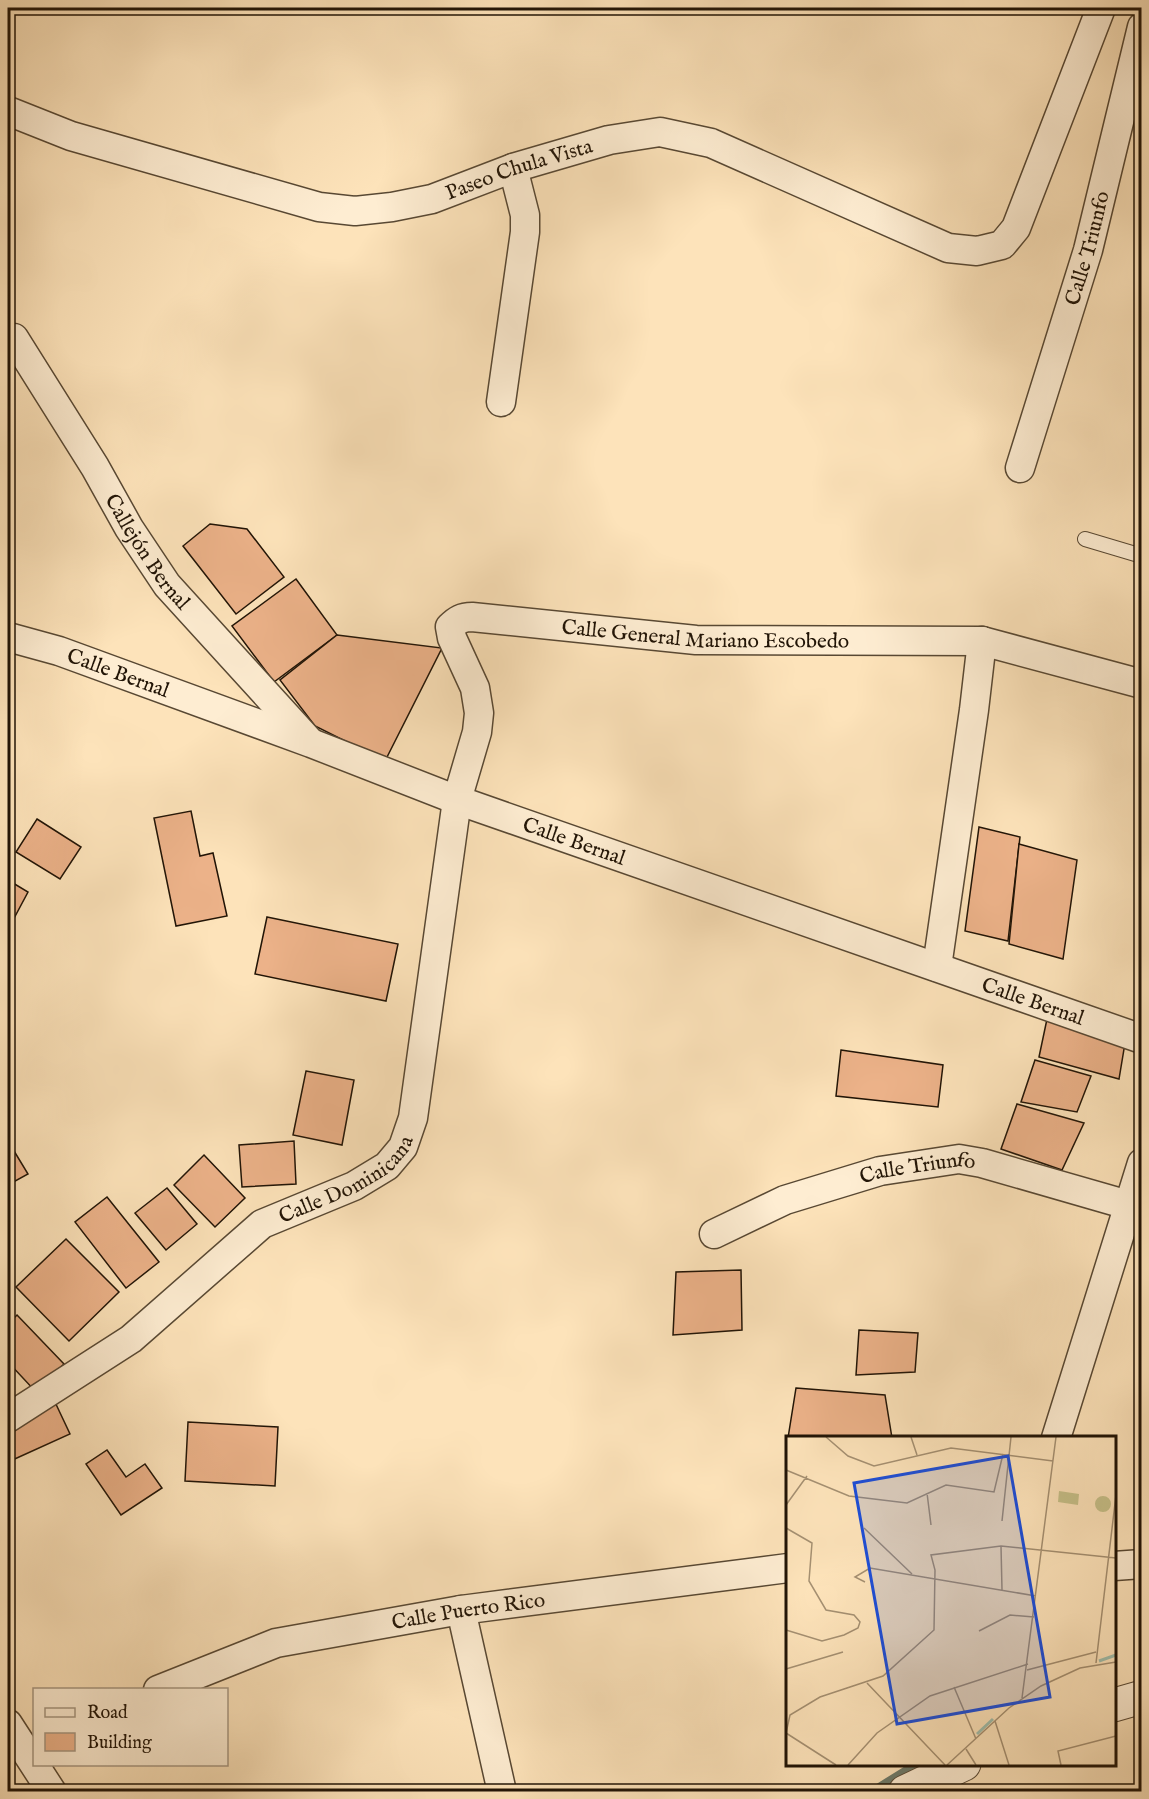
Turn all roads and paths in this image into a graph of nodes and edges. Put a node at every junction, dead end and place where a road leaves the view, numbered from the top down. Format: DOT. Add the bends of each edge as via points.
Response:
graph roads {
  1 [pos="1101,8"];
  2 [pos="1142,27"];
  3 [pos="8,111"];
  4 [pos="513,168"];
  5 [pos="14,338"];
  6 [pos="501,402"];
  7 [pos="1020,468"];
  8 [pos="1085,539"];
  9 [pos="1142,556"];
  10 [pos="8,637"];
  11 [pos="982,641"];
  12 [pos="1142,684"];
  13 [pos="311,743"];
  14 [pos="457,800"];
  15 [pos="937,967"];
  16 [pos="1142,1039"];
  17 [pos="1142,1163"];
  18 [pos="1128,1205"];
  19 [pos="714,1234"];
  20 [pos="8,1419"];
  21 [pos="1056,1436"];
  22 [pos="1142,1564"];
  23 [pos="1116,1566"];
  24 [pos="786,1568"];
  25 [pos="461,1610"];
  26 [pos="161,1688"];
  27 [pos="1142,1697"];
  28 [pos="1116,1705"];
  29 [pos="8,1724"];
  30 [pos="22,1752"];
  31 [pos="951,1767"];
  32 [pos="52,1791"];
  33 [pos="502,1791"];
  34 [pos="905,1791"];
  1 -- 4 [label="street, Paseo Chula Vista" via="1017,228 1002,245 977,250 948,248 711,144 660,132 609,140"];
  2 -- 7 [label="street, Calle Triunfo" via="1088,250"];
  3 -- 4 [label="street, Paseo Chula Vista" via="71,136 319,207 355,211 432,199"];
  4 -- 6 [label="street" via="525,215 525,232"];
  5 -- 13 [label="street, Callejón Bernal" via="167,585"];
  8 -- 9 [label="lane"];
  10 -- 13 [label="street, Calle Bernal" via="59,651"];
  11 -- 12 [label="street, Calle General Mariano Escobedo"];
  11 -- 14 [label="street, Calle General Mariano Escobedo" via="696,640 464,617 450,627 475,688 479,713"];
  11 -- 15 [label="street"];
  13 -- 14 [label="street, Calle Bernal"];
  14 -- 15 [label="street, Calle Bernal"];
  14 -- 20 [label="street, Calle Dominicana" via="413,1118 403,1147 387,1166 354,1186 262,1224 131,1339"];
  15 -- 16 [label="street, Calle Bernal"];
  17 -- 18 [label="street"];
  18 -- 19 [label="street, Calle Triunfo" via="959,1159 880,1171 784,1200"];
  18 -- 21 [label="street"];
  22 -- 23 [label="street"];
  24 -- 25 [label="street, Calle Puerto Rico"];
  25 -- 26 [label="street, Calle Puerto Rico" via="276,1643"];
  25 -- 33 [label="street"];
  27 -- 28 [label="street"];
  29 -- 30 [label="street"];
  30 -- 32 [label="street"];
  31 -- 34 [label="street"];
}
